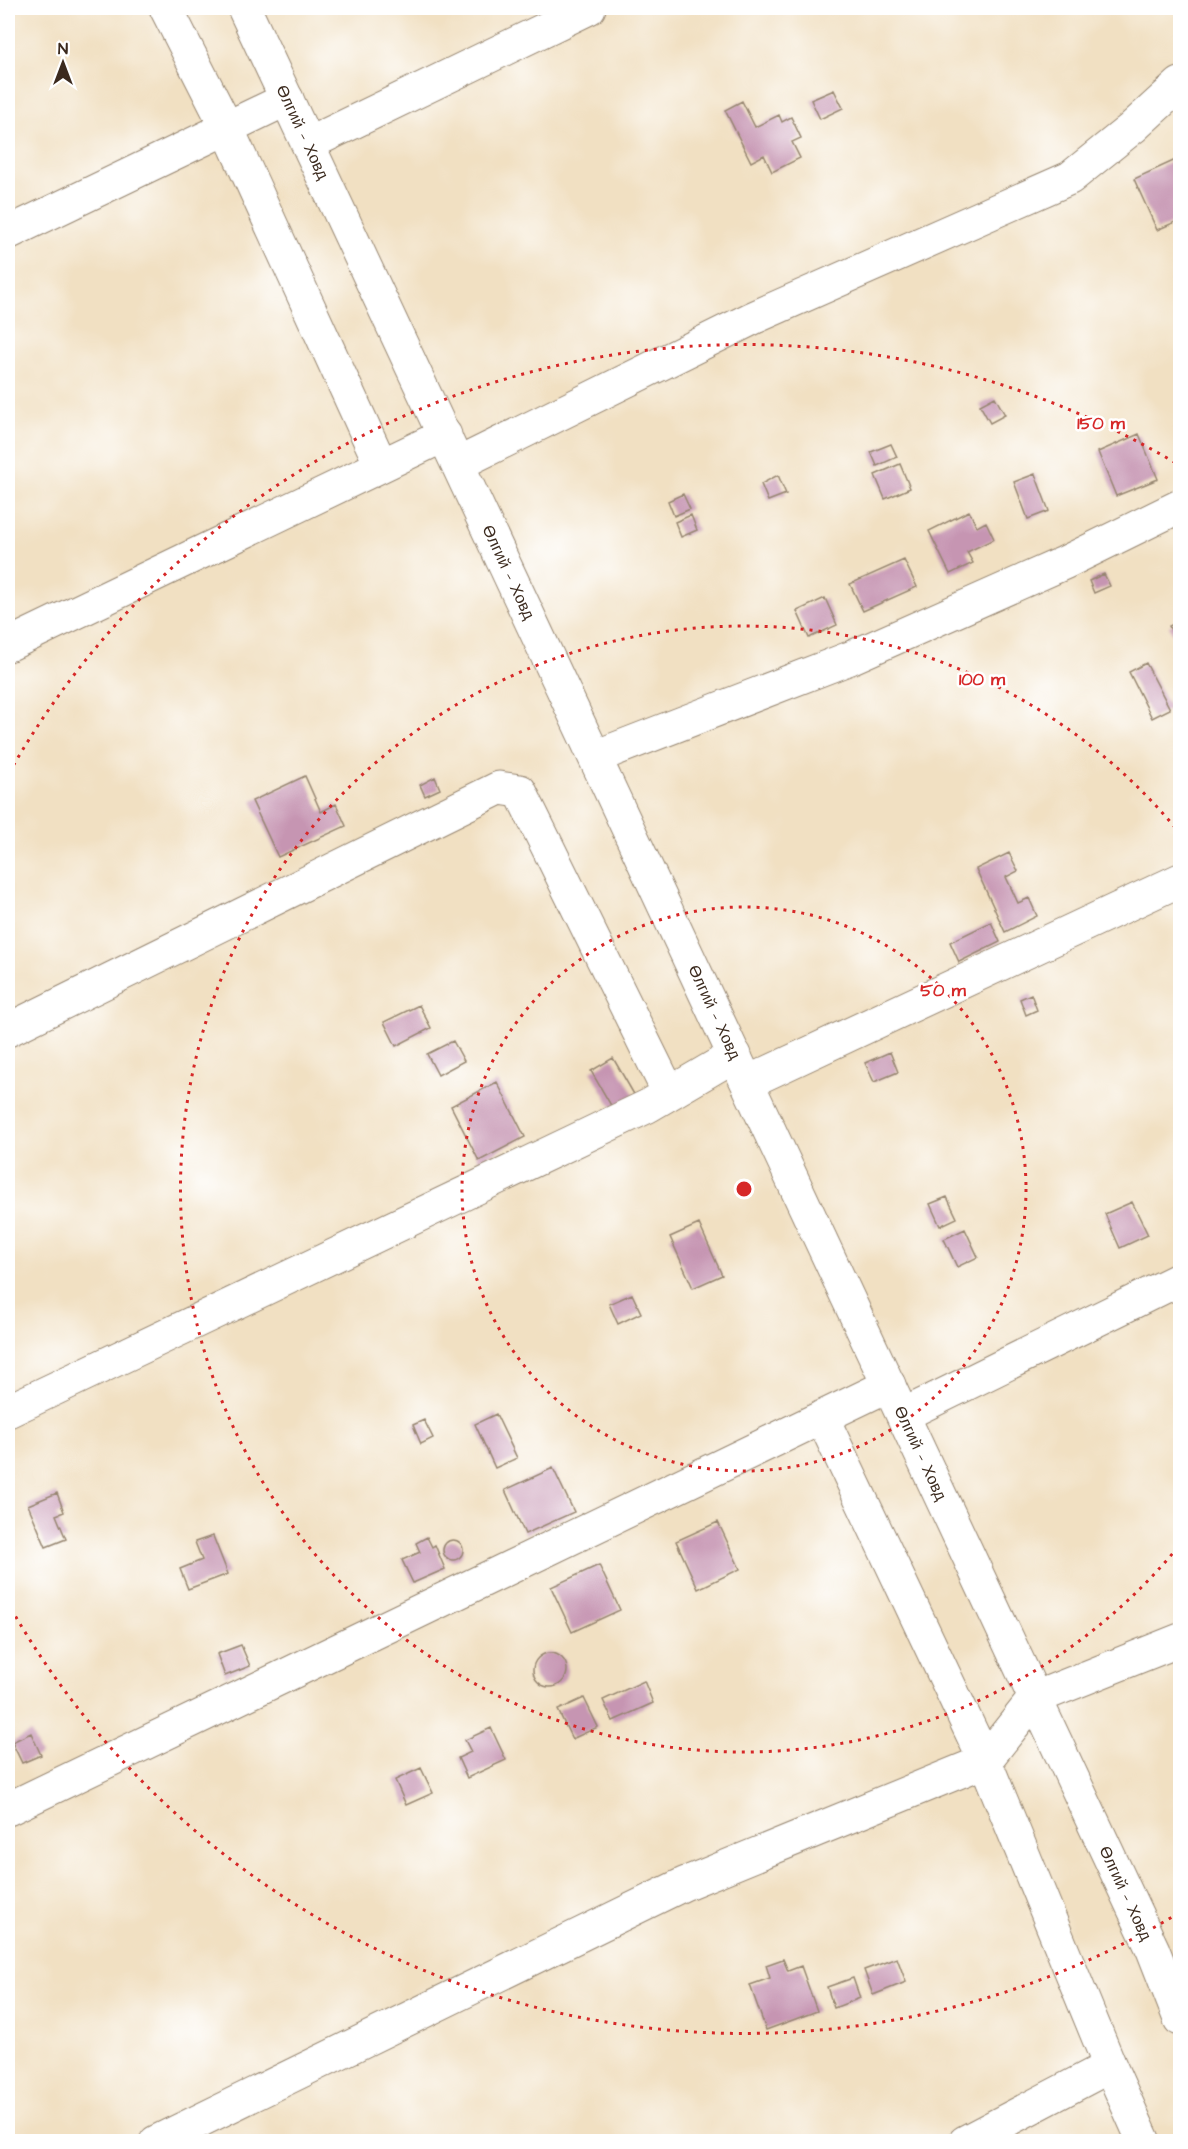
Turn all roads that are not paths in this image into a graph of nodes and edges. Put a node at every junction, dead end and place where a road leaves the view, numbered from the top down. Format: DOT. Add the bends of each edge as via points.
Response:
graph roads {
  1 [pos="166,8"];
  2 [pos="244,8"];
  3 [pos="589,8"];
  4 [pos="1180,84"];
  5 [pos="287,99"];
  6 [pos="227,128"];
  7 [pos="308,144"];
  8 [pos="8,233"];
  9 [pos="445,435"];
  10 [pos="458,464"];
  11 [pos="381,465"];
  12 [pos="1180,506"];
  13 [pos="8,645"];
  14 [pos="595,757"];
  15 [pos="1180,880"];
  16 [pos="8,1030"];
  17 [pos="741,1069"];
  18 [pos="669,1093"];
  19 [pos="1180,1279"];
  20 [pos="889,1385"];
  21 [pos="8,1411"];
  22 [pos="903,1415"];
  23 [pos="822,1417"];
  24 [pos="1180,1640"];
  25 [pos="1035,1698"];
  26 [pos="985,1761"];
  27 [pos="8,1809"];
  28 [pos="1180,2019"];
  29 [pos="1110,2066"];
  30 [pos="156,2142"];
  31 [pos="965,2142"];
  32 [pos="1144,2142"];
  1 -- 6 [label="main road"];
  2 -- 5 [label="main road, Өлгий — Ховд"];
  3 -- 7 [label="main road"];
  4 -- 10 [label="main road" via="1070,178 753,318"];
  5 -- 6 [label="main road"];
  5 -- 7 [label="main road, Өлгий — Ховд"];
  6 -- 8 [label="main road"];
  6 -- 11 [label="main road"];
  7 -- 9 [label="main road, Өлгий — Ховд"];
  9 -- 10 [label="main road, Өлгий — Ховд"];
  9 -- 11 [label="main road"];
  10 -- 14 [label="main road, Өлгий — Ховд"];
  11 -- 13 [label="main road"];
  12 -- 14 [label="main road" via="1064,563 850,658"];
  14 -- 17 [label="main road, Өлгий — Ховд"];
  15 -- 17 [label="main road"];
  16 -- 18 [label="main road" via="499,788 520,791"];
  17 -- 18 [label="main road"];
  17 -- 20 [label="main road, Өлгий — Ховд"];
  18 -- 21 [label="main road"];
  19 -- 22 [label="main road"];
  20 -- 22 [label="main road, Өлгий — Ховд"];
  20 -- 23 [label="main road"];
  22 -- 25 [label="main road, Өлгий — Ховд"];
  23 -- 26 [label="main road"];
  23 -- 27 [label="main road"];
  24 -- 25 [label="main road"];
  25 -- 26 [label="main road"];
  25 -- 28 [label="main road, Өлгий — Ховд" via="1153,1950"];
  26 -- 29 [label="main road"];
  26 -- 30 [label="main road" via="684,1884"];
  29 -- 31 [label="main road"];
  29 -- 32 [label="main road"];
}
